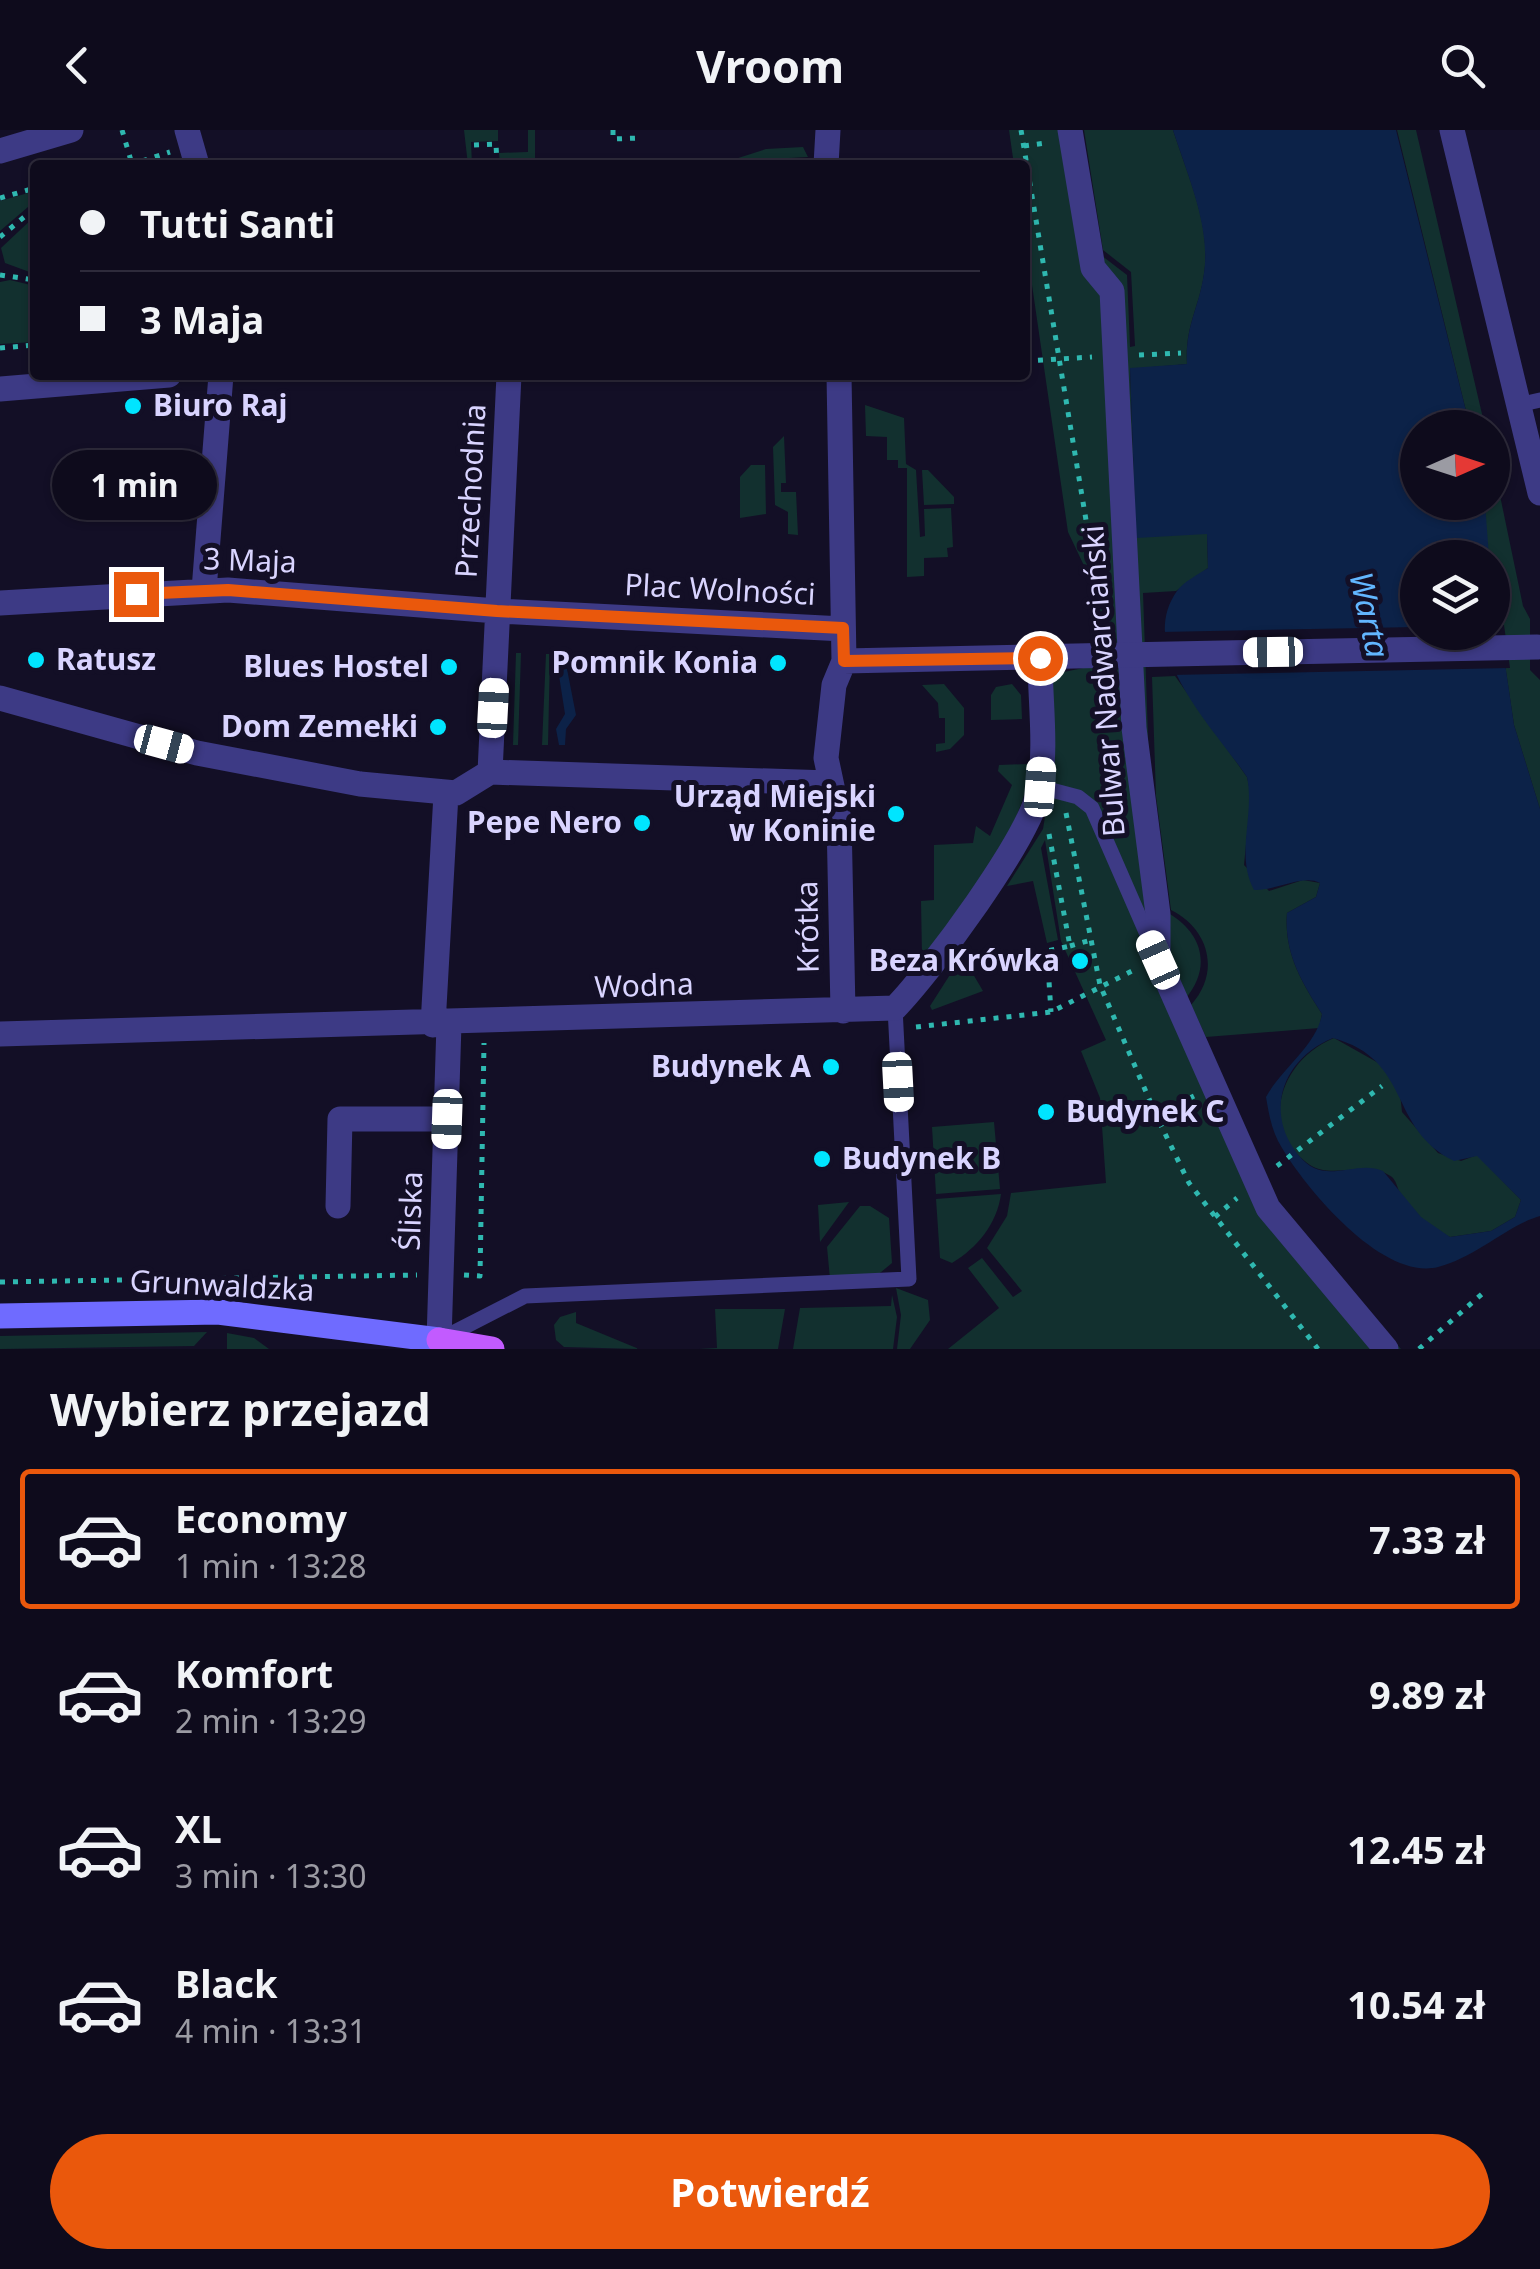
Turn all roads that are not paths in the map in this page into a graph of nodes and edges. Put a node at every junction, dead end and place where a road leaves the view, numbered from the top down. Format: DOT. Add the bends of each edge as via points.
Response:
graph roads {
  1 [pos="72,130"];
  2 [pos="828,130"];
  3 [pos="1070,130"];
  4 [pos="1452,130"];
  5 [pos="0,151"];
  6 [pos="826,160"];
  7 [pos="103,380"];
  8 [pos="221,380"];
  9 [pos="509,380"];
  10 [pos="839,380"];
  11 [pos="0,388"];
  12 [pos="1529,402"];
  13 [pos="1540,493"];
  14 [pos="204,590"];
  15 [pos="0,603"];
  16 [pos="497,611"];
  17 [pos="843,628"];
  18 [pos="1538,647"];
  19 [pos="1040,658"];
  20 [pos="844,661"];
  21 [pos="0,698"];
  22 [pos="490,772"];
  23 [pos="829,783"];
  24 [pos="1051,789"];
  25 [pos="446,794"];
  26 [pos="1152,963"];
  27 [pos="895,1008"];
  28 [pos="843,1011"];
  29 [pos="441,1025"];
  30 [pos="0,1034"];
  31 [pos="447,1119"];
  32 [pos="338,1206"];
  33 [pos="0,1316"];
  34 [pos="439,1340"];
  35 [pos="492,1349"];
  36 [pos="1386,1349"];
  1 -- 5 [label="street"];
  2 -- 6 [label="street"];
  3 -- 26 [label="street, Bulwar Nadwarciański" via="1092,268 1112,291 1134,728 1158,914"];
  4 -- 12 [label="street"];
  7 -- 11 [label="street"];
  8 -- 14 [label="street"];
  9 -- 16 [label="street, Przechodnia"];
  10 -- 17 [label="street"];
  12 -- 13 [label="street"];
  14 -- 15 [label="street, 3 Maja"];
  14 -- 16 [label="street, 3 Maja"];
  16 -- 17 [label="street, Plac Wolności"];
  16 -- 22 [label="street"];
  17 -- 20 [label="street, Plac Wolności"];
  18 -- 19 [label="street, bridge"];
  19 -- 20 [label="street"];
  19 -- 24 [label="street"];
  20 -- 23 [label="street, Plac Wolności" via="830,707"];
  21 -- 25 [label="street" via="197,752"];
  22 -- 23 [label="street"];
  22 -- 25 [label="street"];
  23 -- 28 [label="street, Krótka" via="839,819"];
  24 -- 26 [label="lane" via="1092,808"];
  24 -- 27 [label="street" via="926,977"];
  25 -- 29 [label="street, Śliska"];
  26 -- 36 [label="street, Bulwar Nadwarciański" via="1268,1208"];
  27 -- 28 [label="street, Wodna"];
  27 -- 34 [label="lane" via="909,1279 525,1296"];
  28 -- 29 [label="street, Wodna"];
  29 -- 30 [label="street, Wodna"];
  29 -- 31 [label="street, Śliska"];
  31 -- 32 [label="street" via="340,1118"];
  31 -- 34 [label="street, Śliska"];
  33 -- 34 [label="street, Grunwaldzka" via="218,1312"];
  34 -- 35 [label="main road"];
}
